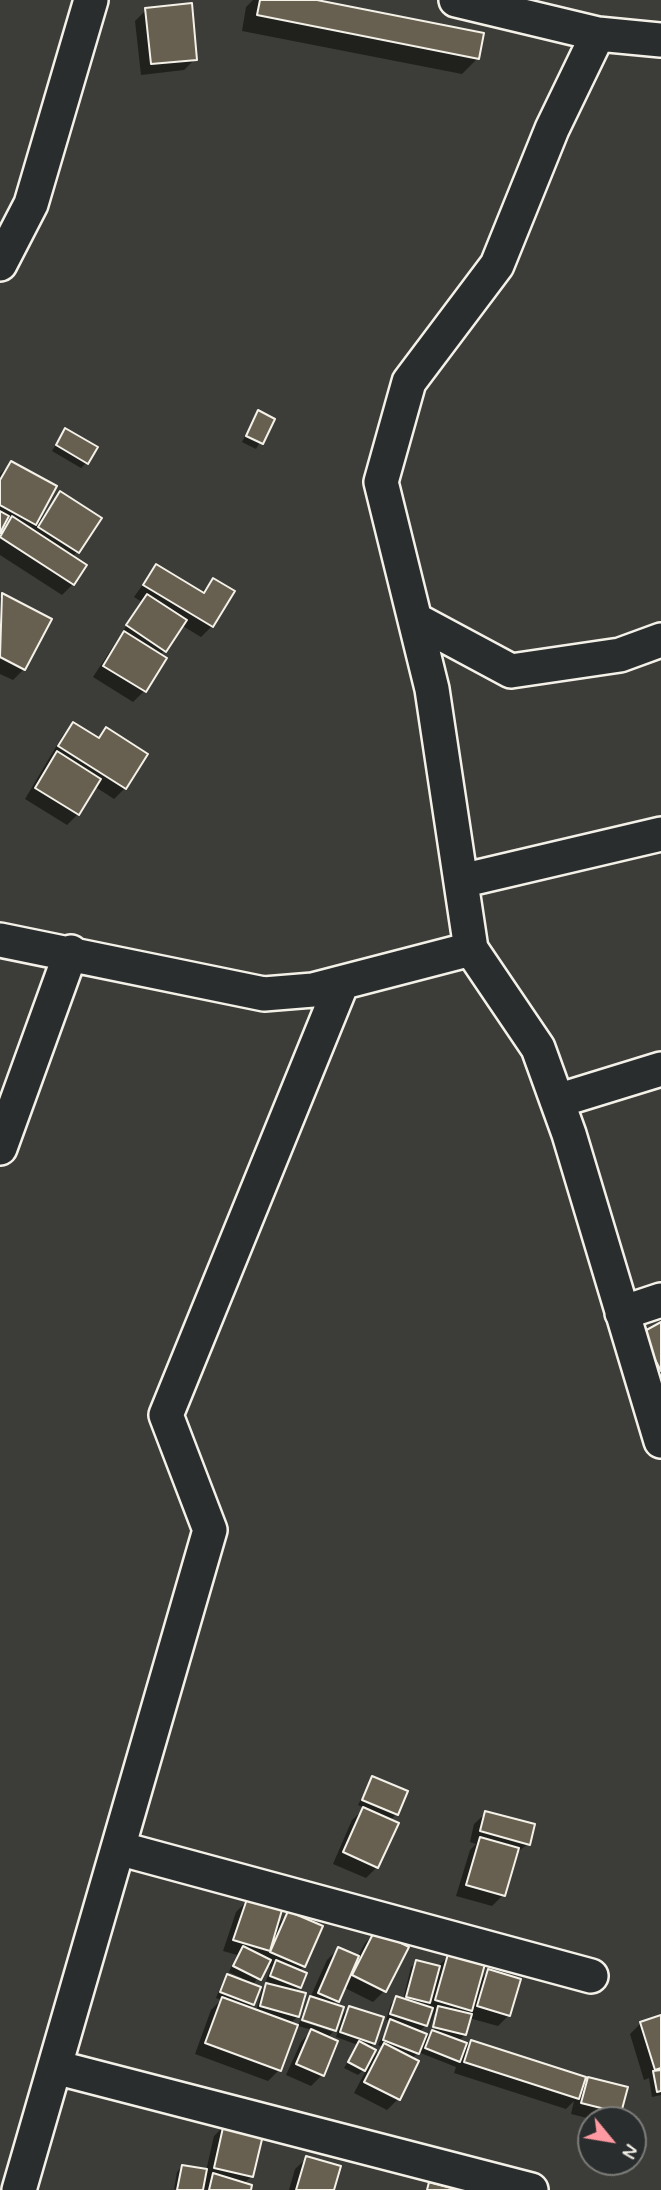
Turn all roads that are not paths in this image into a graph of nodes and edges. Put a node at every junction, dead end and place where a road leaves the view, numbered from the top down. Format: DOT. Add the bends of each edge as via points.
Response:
graph roads {
  1 [pos="91,0"];
  2 [pos="456,0"];
  3 [pos="598,34"];
  4 [pos="661,40"];
  5 [pos="0,264"];
  6 [pos="416,621"];
  7 [pos="661,640"];
  8 [pos="661,834"];
  9 [pos="461,881"];
  10 [pos="0,940"];
  11 [pos="471,949"];
  12 [pos="71,951"];
  13 [pos="342,983"];
  14 [pos="661,1069"];
  15 [pos="557,1101"];
  16 [pos="0,1148"];
  17 [pos="661,1300"];
  18 [pos="622,1313"];
  19 [pos="661,1441"];
  20 [pos="118,1848"];
  21 [pos="591,1976"];
  22 [pos="55,2067"];
  23 [pos="19,2190"];
  24 [pos="531,2190"];
  1 -- 5 [label="street" via="31,204"];
  2 -- 3 [label="street"];
  3 -- 4 [label="street"];
  3 -- 6 [label="street" via="552,129 497,265 409,382 381,482"];
  6 -- 7 [label="street" via="511,671 620,655"];
  6 -- 9 [label="street" via="432,689"];
  8 -- 9 [label="street"];
  9 -- 11 [label="street"];
  10 -- 12 [label="street"];
  11 -- 13 [label="street"];
  11 -- 15 [label="street" via="538,1048"];
  12 -- 13 [label="street" via="264,994"];
  12 -- 16 [label="street"];
  13 -- 20 [label="street" via="166,1415 209,1530"];
  14 -- 15 [label="street"];
  15 -- 18 [label="street"];
  17 -- 18 [label="street"];
  18 -- 19 [label="street"];
  20 -- 21 [label="street"];
  20 -- 22 [label="street"];
  22 -- 23 [label="street"];
  22 -- 24 [label="street"];
}
